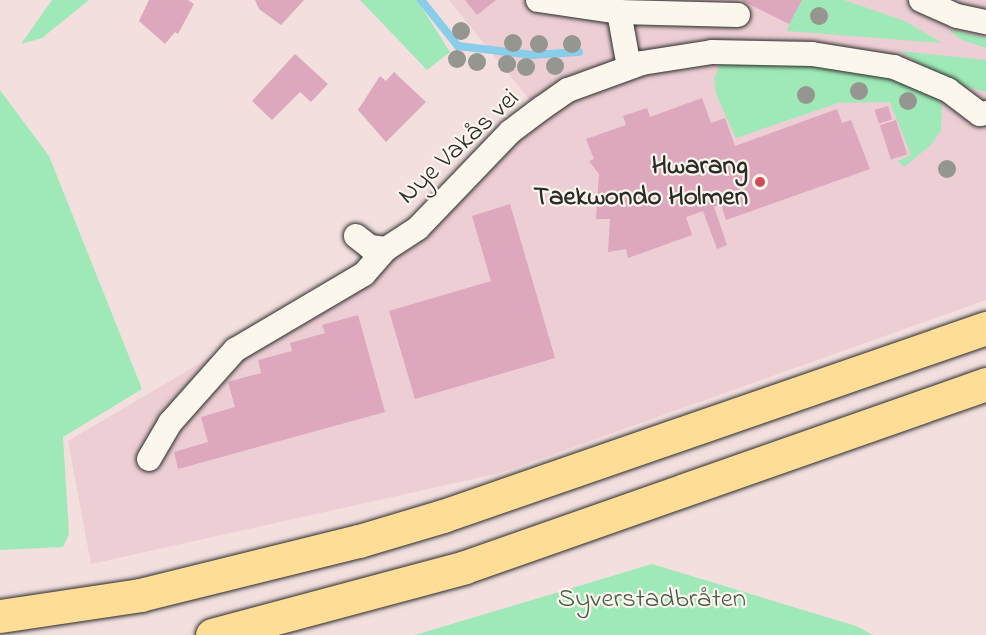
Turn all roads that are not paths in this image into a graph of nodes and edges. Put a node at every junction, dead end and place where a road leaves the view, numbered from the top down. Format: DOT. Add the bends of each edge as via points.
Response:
graph roads {
  1 [pos="538,0"];
  2 [pos="921,0"];
  3 [pos="619,12"];
  4 [pos="738,15"];
  5 [pos="986,22"];
  6 [pos="629,67"];
  7 [pos="986,113"];
  8 [pos="356,236"];
  9 [pos="386,249"];
  10 [pos="986,328"];
  11 [pos="986,384"];
  12 [pos="149,459"];
  13 [pos="0,616"];
  14 [pos="212,635"];
  1 -- 3 [label="street"];
  2 -- 5 [label="street" via="957,16"];
  3 -- 4 [label="street"];
  3 -- 6 [label="street"];
  6 -- 7 [label="street, Nye Vakås vei" via="712,52 812,54 894,67 948,90 980,114"];
  6 -- 9 [label="street, Nye Vakås vei" via="568,90 510,132 418,228"];
  8 -- 9 [label="street" via="370,247"];
  9 -- 12 [label="street, Nye Vakås vei" via="364,274 235,350 170,423"];
  10 -- 13 [label="highway" via="443,516 359,541 140,595"];
  11 -- 14 [label="highway" via="465,567"];
}
